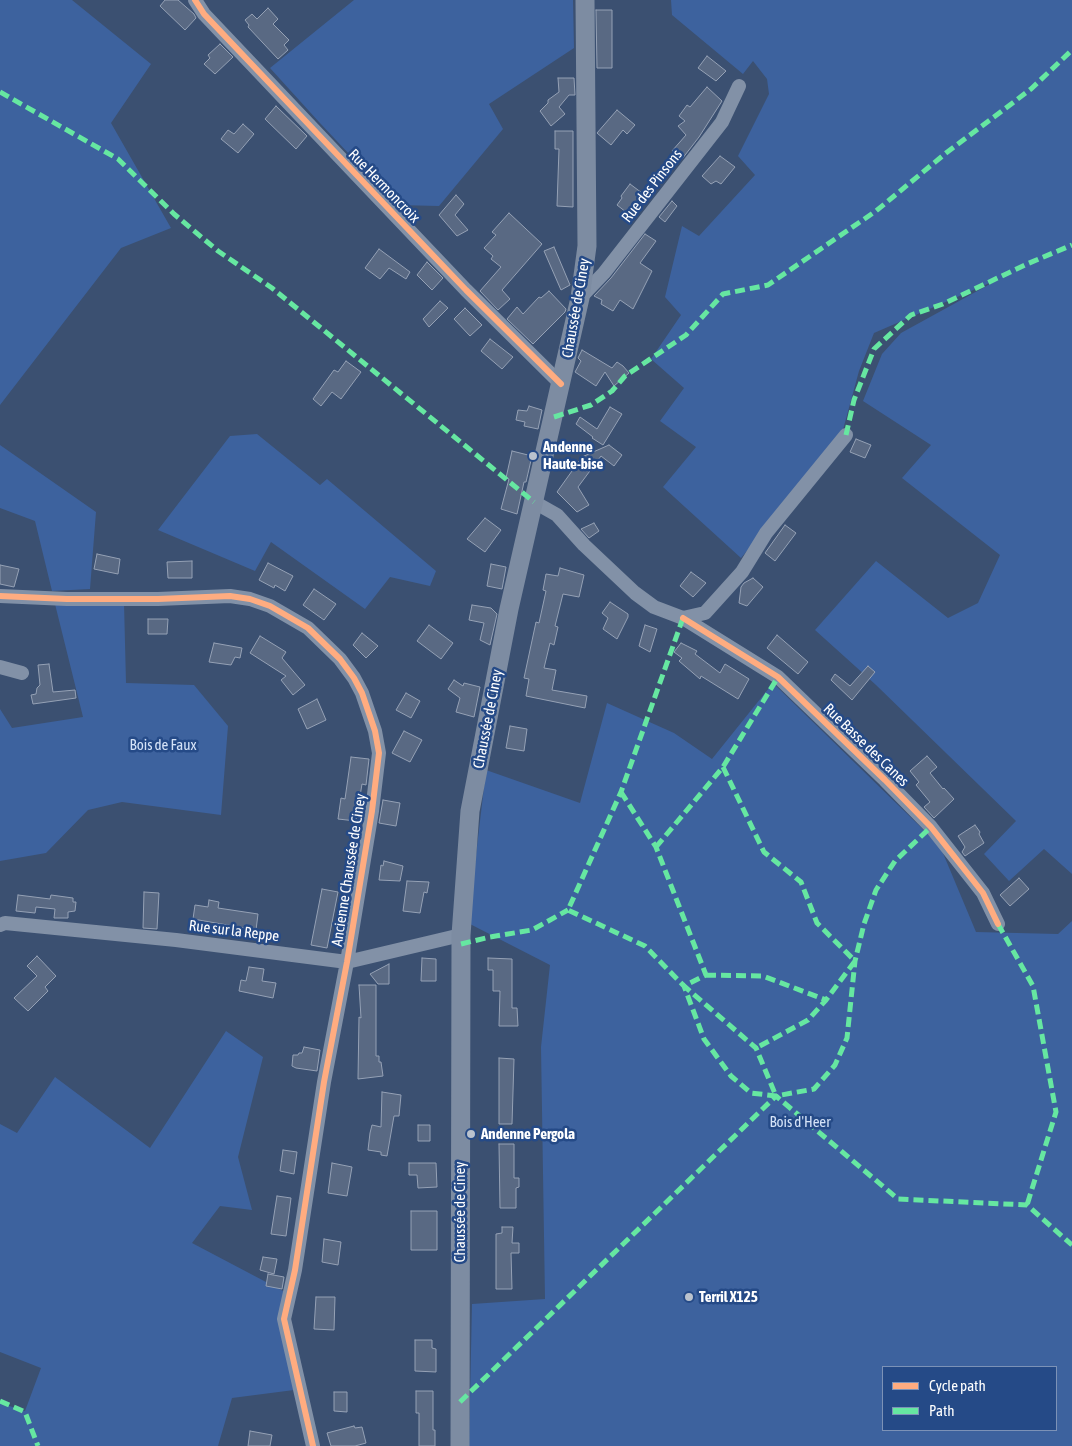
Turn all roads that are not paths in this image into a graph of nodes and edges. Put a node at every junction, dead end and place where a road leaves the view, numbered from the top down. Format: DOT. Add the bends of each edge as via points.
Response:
graph roads {
  1 [pos="195,0"];
  2 [pos="585,0"];
  3 [pos="739,86"];
  4 [pos="580,298"];
  5 [pos="561,384"];
  6 [pos="846,435"];
  7 [pos="534,502"];
  8 [pos="0,596"];
  9 [pos="683,618"];
  10 [pos="0,667"];
  11 [pos="22,673"];
  12 [pos="998,924"];
  13 [pos="0,925"];
  14 [pos="462,935"];
  15 [pos="347,962"];
  16 [pos="314,1446"];
  17 [pos="460,1446"];
  1 -- 5 [label="street, Rue Hermoncroix" via="204,14 356,175"];
  2 -- 4 [label="main road, Chaussée de Ciney" via="586,246"];
  3 -- 4 [label="street, Rue des Pinsons" via="717,129 604,273"];
  4 -- 5 [label="main road, Chaussée de Ciney"];
  5 -- 7 [label="main road, Chaussée de Ciney"];
  6 -- 9 [label="street" via="766,533 742,572 705,613"];
  7 -- 9 [label="street, Rue Basse des Canes" via="557,515 635,593 654,607"];
  7 -- 14 [label="main road, Chaussée de Ciney" via="509,609 470,811"];
  8 -- 15 [label="street, Ancienne Chaussée de Ciney" via="158,599 230,596 270,606 308,628 324,642 340,659 362,693 375,731 378,753 372,811"];
  9 -- 12 [label="street, Rue Basse des Canes" via="778,677 885,780 931,828 983,893"];
  10 -- 11 [label="street"];
  13 -- 15 [label="street, Rue sur la Reppe" via="176,940"];
  14 -- 15 [label="street, Rue sur la Reppe"];
  14 -- 17 [label="main road, Chaussée de Ciney"];
  15 -- 16 [label="street, Ancienne Chaussée de Ciney" via="284,1319"];
}
